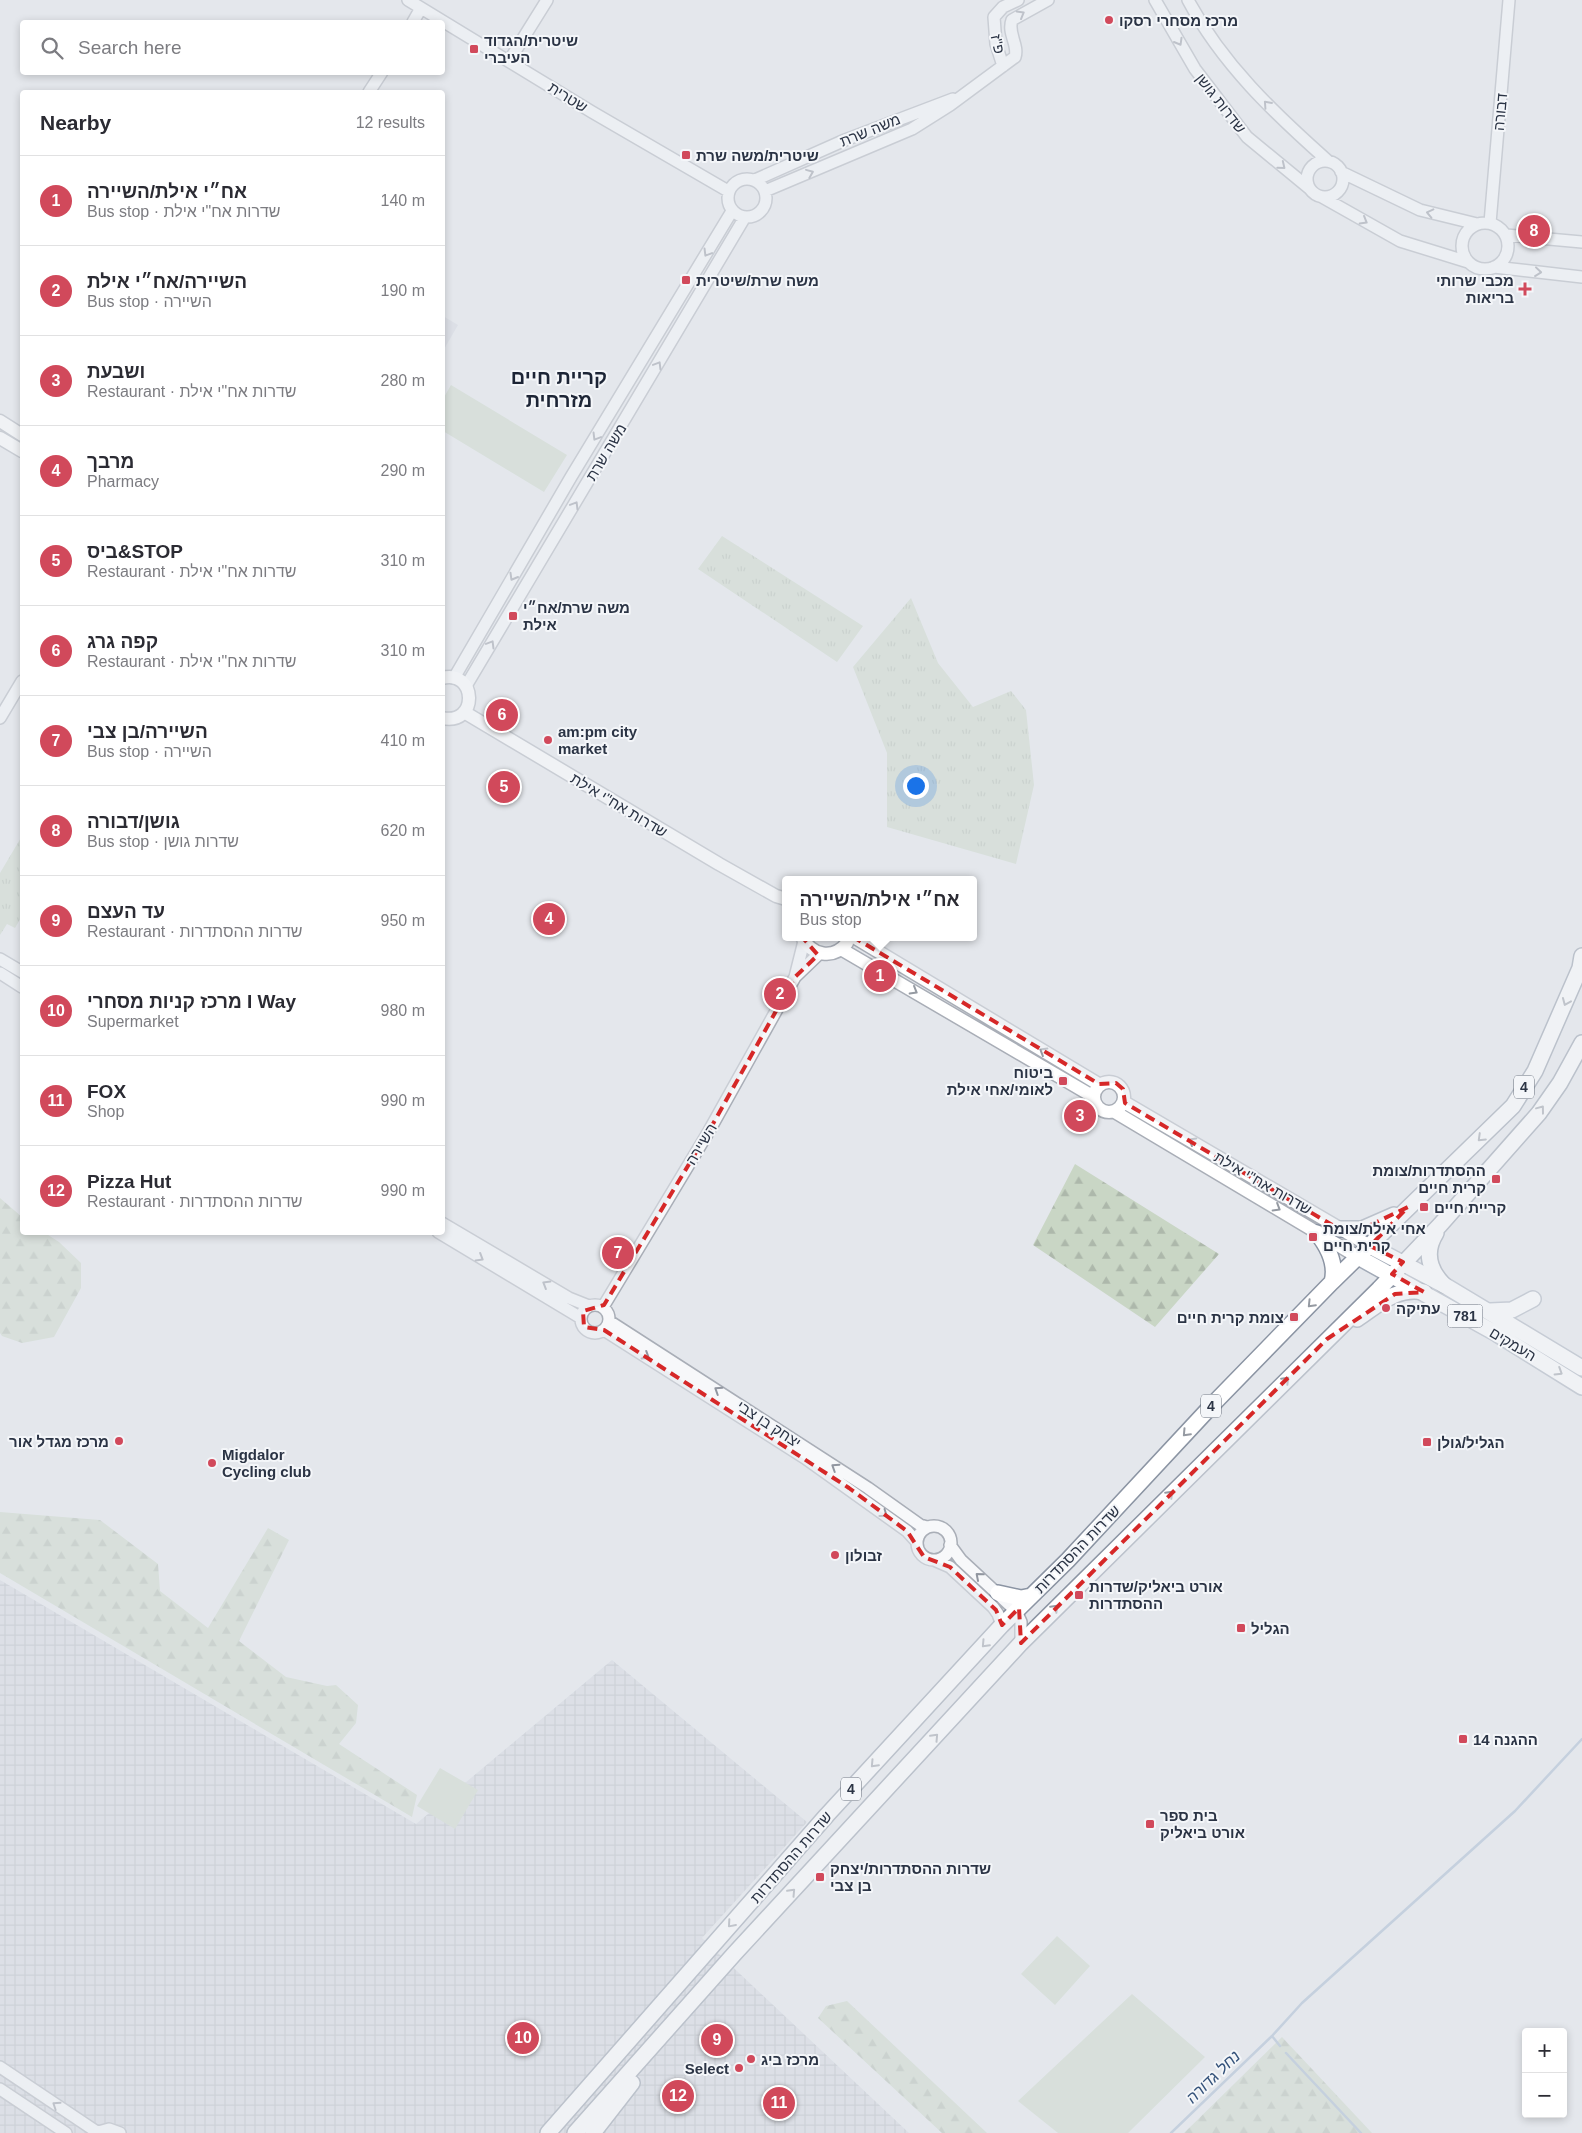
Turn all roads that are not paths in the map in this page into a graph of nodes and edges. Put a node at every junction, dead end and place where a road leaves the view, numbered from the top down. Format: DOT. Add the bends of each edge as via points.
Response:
graph roads {
  1 [pos="408,0"];
  2 [pos="547,0"];
  3 [pos="1018,0"];
  4 [pos="1048,0"];
  5 [pos="1154,0"];
  6 [pos="1188,0"];
  7 [pos="1509,0"];
  8 [pos="421,8"];
  9 [pos="414,20"];
  10 [pos="441,20"];
  11 [pos="445,22"];
  12 [pos="509,61"];
  13 [pos="1003,66"];
  14 [pos="380,75"];
  15 [pos="370,90"];
  16 [pos="960,98"];
  17 [pos="1328,161"];
  18 [pos="1341,172"];
  19 [pos="755,180"];
  20 [pos="1309,188"];
  21 [pos="728,191"];
  22 [pos="765,191"];
  23 [pos="1322,196"];
  24 [pos="732,211"];
  25 [pos="745,217"];
  26 [pos="1490,223"];
  27 [pos="1477,224"];
  28 [pos="1506,235"];
  29 [pos="1582,242"];
  30 [pos="1468,262"];
  31 [pos="1494,267"];
  32 [pos="1582,277"];
  33 [pos="0,421"];
  34 [pos="20,433"];
  35 [pos="0,438"];
  36 [pos="20,450"];
  37 [pos="448,678"];
  38 [pos="20,684"];
  39 [pos="466,686"];
  40 [pos="464,712"];
  41 [pos="0,718"];
  42 [pos="445,718"];
  43 [pos="781,897"];
  44 [pos="803,941"];
  45 [pos="805,941"];
  46 [pos="847,941"];
  47 [pos="861,941"];
  48 [pos="841,949"];
  49 [pos="820,953"];
  50 [pos="1582,956"];
  51 [pos="0,958"];
  52 [pos="20,971"];
  53 [pos="0,973"];
  54 [pos="794,977"];
  55 [pos="20,986"];
  56 [pos="1582,1043"];
  57 [pos="1100,1085"];
  58 [pos="1094,1097"];
  59 [pos="1124,1102"];
  60 [pos="1115,1112"];
  61 [pos="1408,1207"];
  62 [pos="445,1225"];
  63 [pos="1440,1225"];
  64 [pos="1340,1228"];
  65 [pos="1317,1233"];
  66 [pos="443,1235"];
  67 [pos="1370,1246"];
  68 [pos="1358,1257"];
  69 [pos="1403,1262"];
  70 [pos="1391,1274"];
  71 [pos="1332,1282"];
  72 [pos="1444,1285"];
  73 [pos="1424,1292"];
  74 [pos="1533,1299"];
  75 [pos="589,1306"];
  76 [pos="602,1307"];
  77 [pos="1490,1311"];
  78 [pos="581,1318"];
  79 [pos="607,1325"];
  80 [pos="1327,1339"];
  81 [pos="1582,1368"];
  82 [pos="1582,1387"];
  83 [pos="928,1527"];
  84 [pos="917,1542"];
  85 [pos="950,1545"];
  86 [pos="934,1560"];
  87 [pos="998,1593"];
  88 [pos="1031,1596"];
  89 [pos="1016,1611"];
  90 [pos="1002,1625"];
  91 [pos="1021,1643"];
  92 [pos="735,1953"];
  93 [pos="642,2025"];
  94 [pos="0,2067"];
  95 [pos="0,2089"];
  96 [pos="96,2132"];
  97 [pos="66,2133"];
  98 [pos="120,2133"];
  99 [pos="536,2133"];
  100 [pos="548,2133"];
  101 [pos="576,2133"];
  102 [pos="592,2133"];
  1 -- 8 [label="street, שטרית"];
  2 -- 12 [label="street"];
  3 -- 13 [label="street, פ\"ז" via="1003,7 994,17 996,44"];
  13 -- 4 [label="street, פ\"ז, one-way" via="1016,54 1010,29 1012,20"];
  5 -- 20 [label="street, שדרות גושן, one-way" via="1195,69 1248,137"];
  17 -- 6 [label="street, שדרות גושן, one-way" via="1278,117 1222,54"];
  7 -- 26 [label="street, דבורה"];
  8 -- 9 [label="street"];
  8 -- 10 [label="street, שטרית"];
  11 -- 12 [label="street, שטרית"];
  12 -- 21 [label="street, שטרית"];
  13 -- 16 [label="street, משה שרת"];
  14 -- 15 [label="street"];
  16 -- 19 [label="street, משה שרת" via="947,99"];
  22 -- 16 [label="street, משה שרת, one-way" via="912,129"];
  17 -- 18 [label="street"];
  17 -- 20 [label="street" via="1312,167 1307,177"];
  18 -- 23 [label="street" via="1340,188 1332,195"];
  27 -- 18 [label="street, one-way" via="1420,210"];
  19 -- 21 [label="street" via="739,180"];
  19 -- 22 [label="street"];
  20 -- 23 [label="street"];
  21 -- 24 [label="street" via="727,202"];
  22 -- 25 [label="street" via="762,210"];
  23 -- 30 [label="street, one-way" via="1400,241"];
  24 -- 25 [label="street"];
  24 -- 37 [label="street, משה שרת, one-way"];
  39 -- 25 [label="street, משה שרת, one-way"];
  26 -- 27 [label="street"];
  26 -- 28 [label="street"];
  27 -- 30 [label="street" via="1463,240 1462,248"];
  28 -- 29 [label="street"];
  28 -- 31 [label="street" via="1508,250 1501,263"];
  30 -- 31 [label="street" via="1482,269"];
  31 -- 32 [label="street, one-way"];
  33 -- 34 [label="main road"];
  35 -- 36 [label="main road"];
  37 -- 39 [label="main road"];
  38 -- 41 [label="street"];
  39 -- 40 [label="main road" via="470,696"];
  40 -- 42 [label="main road" via="451,719"];
  40 -- 43 [label="main road, שדרות אח\"י אילת" via="710,859"];
  44 -- 54 [label="street, השיירה"];
  45 -- 49 [label="main road" via="812,950"];
  46 -- 48 [label="main road"];
  57 -- 47 [label="main road, one-way"];
  48 -- 49 [label="main road" via="835,953"];
  48 -- 58 [label="main road, one-way"];
  49 -- 54 [label="street, השיירה"];
  50 -- 61 [label="main road, שדרות ההסתדרות / 4, one-way" via="1580,968 1535,1071 1513,1106"];
  51 -- 52 [label="street"];
  53 -- 55 [label="street"];
  54 -- 76 [label="street, השיירה" via="709,1131"];
  63 -- 56 [label="main road, שדרות ההסתדרות / 4, one-way" via="1539,1113"];
  57 -- 58 [label="main road"];
  57 -- 59 [label="main road" via="1112,1082 1120,1086"];
  58 -- 60 [label="main road" via="1101,1110"];
  59 -- 60 [label="main road"];
  64 -- 59 [label="main road, שדרות אח\"י אילת, one-way"];
  60 -- 65 [label="main road, שדרות אח\"י אילת, one-way"];
  61 -- 64 [label="main road" via="1362,1229"];
  61 -- 67 [label="main road, שדרות ההסתדרות / 4"];
  75 -- 62 [label="street, one-way" via="569,1298"];
  63 -- 69 [label="main road, שדרות ההסתדרות / 4"];
  63 -- 72 [label="main road" via="1428,1253 1433,1272"];
  64 -- 67 [label="main road, שדרות אח\"י אילת"];
  65 -- 68 [label="main road, שדרות אח\"י אילת"];
  65 -- 71 [label="main road" via="1330,1253 1334,1271"];
  66 -- 78 [label="street, one-way"];
  67 -- 68 [label="main road, שדרות ההסתדרות / 4"];
  67 -- 69 [label="main road, שדרות אח\"י אילת"];
  68 -- 70 [label="main road, שדרות אח\"י אילת"];
  68 -- 71 [label="main road, שדרות ההסתדרות / 4"];
  69 -- 70 [label="main road, שדרות ההסתדרות / 4"];
  69 -- 72 [label="main road, העמקים / 781"];
  70 -- 73 [label="main road, העמקים / 781"];
  70 -- 80 [label="main road, שדרות ההסתדרות / 4"];
  71 -- 88 [label="main road, שדרות ההסתדרות / 4, one-way"];
  72 -- 77 [label="main road, העמקים / 781"];
  73 -- 80 [label="main road" via="1411,1290 1395,1294"];
  73 -- 82 [label="main road, העמקים / 781, one-way"];
  74 -- 77 [label="main road" via="1512,1310"];
  75 -- 76 [label="street"];
  75 -- 78 [label="street"];
  76 -- 79 [label="street" via="608,1313"];
  77 -- 81 [label="main road, העמקים / 781"];
  78 -- 79 [label="street" via="584,1327 591,1332 600,1332"];
  83 -- 79 [label="street, יצחק בן צבי, one-way" via="920,1525 868,1488"];
  79 -- 84 [label="street, יצחק בן צבי, one-way" via="812,1463 907,1531"];
  91 -- 80 [label="main road, שדרות ההסתדרות / 4, one-way"];
  83 -- 84 [label="street" via="921,1532"];
  83 -- 85 [label="street, יצחק בן צבי" via="936,1526 946,1532"];
  84 -- 86 [label="street, יצחק בן צבי" via="920,1553"];
  85 -- 86 [label="street" via="944,1556"];
  87 -- 85 [label="street, יצחק בן צבי, one-way" via="960,1560"];
  86 -- 90 [label="street, יצחק בן צבי" via="950,1567 993,1607"];
  87 -- 88 [label="main road" via="1021,1598"];
  87 -- 89 [label="street, יצחק בן צבי"];
  88 -- 89 [label="main road, שדרות ההסתדרות / 4"];
  89 -- 90 [label="main road, שדרות ההסתדרות / 4"];
  89 -- 91 [label="street"];
  90 -- 93 [label="main road, שדרות ההסתדרות / 4, one-way" via="827,1815"];
  92 -- 91 [label="main road, שדרות ההסתדרות / 4, one-way"];
  92 -- 101 [label="main road, שדרות ההסתדרות / 4"];
  92 -- 102 [label="main road"];
  93 -- 99 [label="main road" via="630,2032"];
  93 -- 100 [label="main road, שדרות ההסתדרות / 4"];
  96 -- 94 [label="street, one-way"];
  95 -- 97 [label="street"];
  96 -- 98 [label="street" via="109,2129"];
}
